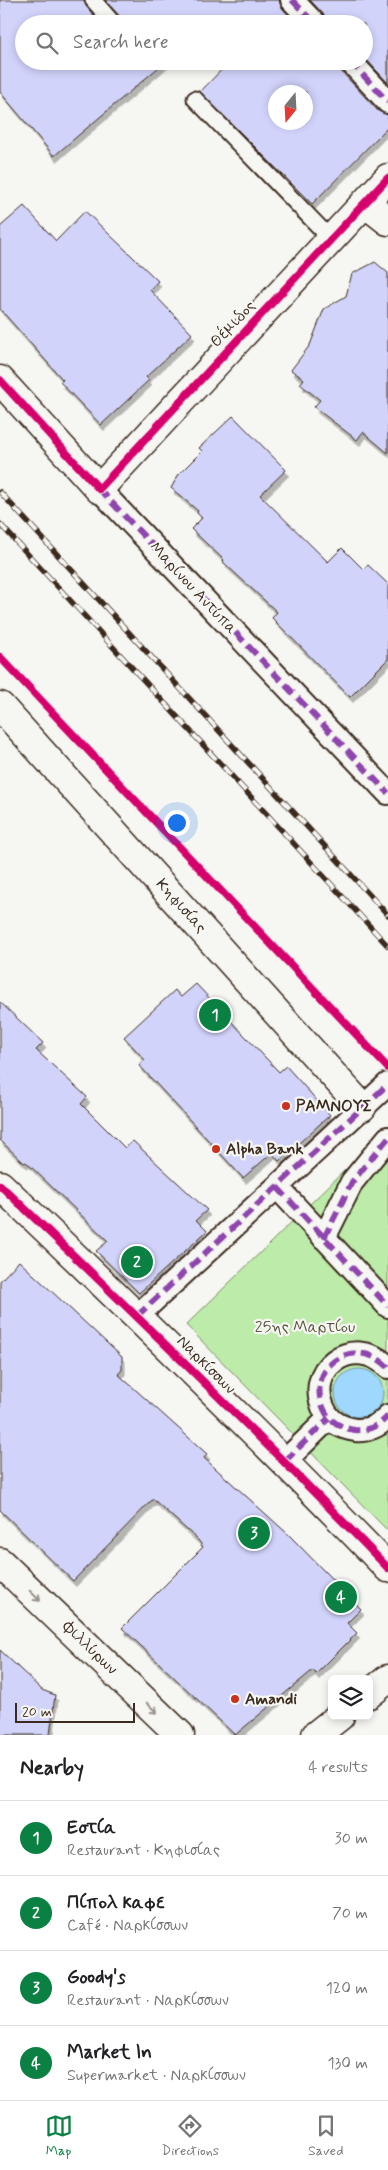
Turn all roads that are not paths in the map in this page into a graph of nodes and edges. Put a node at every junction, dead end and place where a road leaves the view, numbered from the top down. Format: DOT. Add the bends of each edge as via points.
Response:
graph roads {
  1 [pos="93,0"];
  2 [pos="292,0"];
  3 [pos="106,15"];
  4 [pos="306,15"];
  5 [pos="358,70"];
  6 [pos="195,99"];
  7 [pos="388,102"];
  8 [pos="388,178"];
  9 [pos="365,203"];
  10 [pos="388,221"];
  11 [pos="331,239"];
  12 [pos="0,380"];
  13 [pos="99,489"];
  14 [pos="0,706"];
  15 [pos="388,793"];
  16 [pos="388,1084"];
  17 [pos="362,1107"];
  18 [pos="388,1138"];
  19 [pos="0,1185"];
  20 [pos="277,1187"];
  21 [pos="324,1238"];
  22 [pos="388,1306"];
  23 [pos="137,1316"];
  24 [pos="388,1367"];
  25 [pos="388,1416"];
  26 [pos="330,1418"];
  27 [pos="285,1461"];
  28 [pos="0,1562"];
  29 [pos="388,1568"];
  30 [pos="388,1679"];
  31 [pos="373,1691"];
  32 [pos="335,1720"];
  33 [pos="180,1735"];
  34 [pos="316,1735"];
  1 -- 3 [label="lane"];
  2 -- 4 [label="street"];
  5 -- 7 [label="street"];
  6 -- 11 [label="lane"];
  8 -- 9 [label="street, Θέμιδος"];
  9 -- 10 [label="street"];
  9 -- 11 [label="street, Θέμιδος"];
  11 -- 13 [label="street, Θέμιδος"];
  12 -- 13 [label="street, Μαρίνου Αντύπα"];
  13 -- 15 [label="street, Μαρίνου Αντύπα"];
  14 -- 17 [label="street, Κηφισίας"];
  16 -- 17 [label="street"];
  17 -- 20 [label="street"];
  18 -- 21 [label="street" via="352,1182"];
  19 -- 23 [label="street, Ναρκίσσων"];
  20 -- 21 [label="street"];
  20 -- 23 [label="street"];
  21 -- 22 [label="street"];
  23 -- 27 [label="street, Ναρκίσσων"];
  24 -- 26 [label="street" via="380,1358 362,1352 343,1355 328,1366 320,1383 320,1402"];
  25 -- 26 [label="street" via="382,1423 364,1431 345,1428"];
  26 -- 27 [label="street"];
  27 -- 29 [label="street, Ναρκίσσων"];
  28 -- 33 [label="street, Φιλλύρων, one-way"];
  30 -- 31 [label="street"];
  32 -- 34 [label="street"];
}
